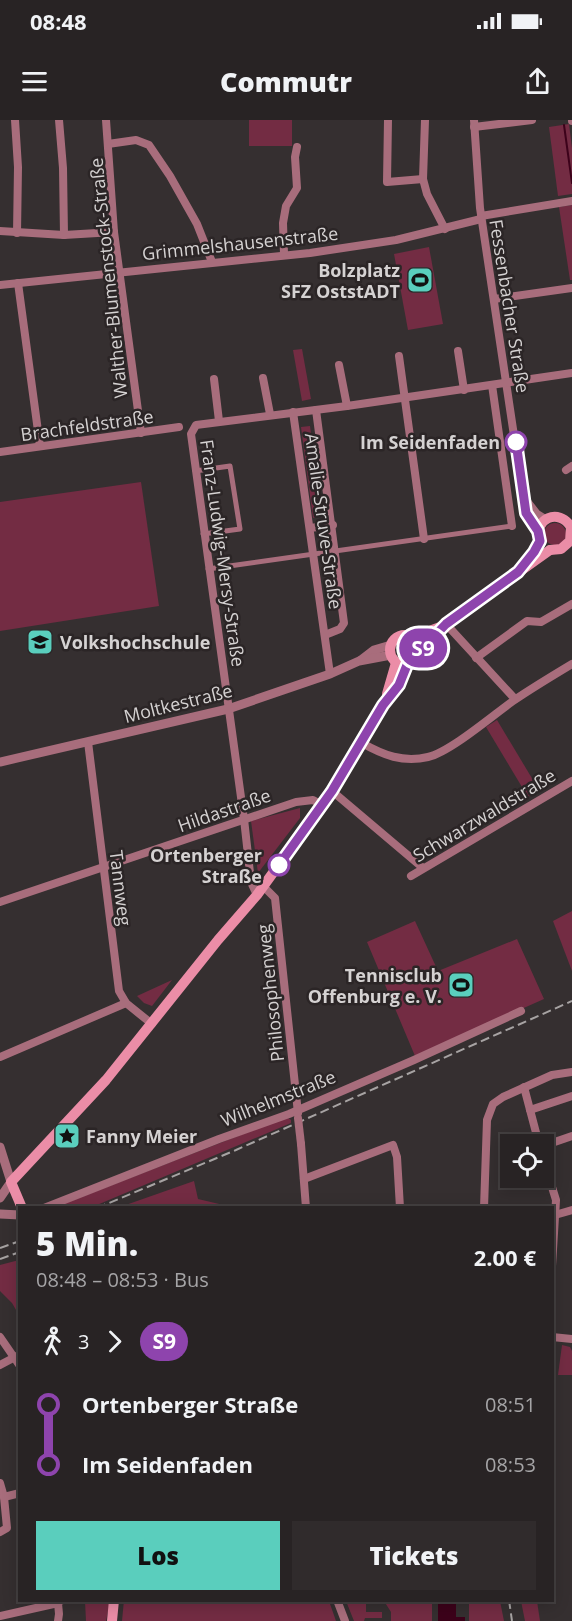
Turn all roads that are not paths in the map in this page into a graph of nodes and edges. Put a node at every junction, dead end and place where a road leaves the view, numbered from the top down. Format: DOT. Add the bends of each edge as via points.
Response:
graph roads {
  1 [pos="15,120"];
  2 [pos="59,120"];
  3 [pos="106,120"];
  4 [pos="388,120"];
  5 [pos="425,120"];
  6 [pos="532,120"];
  7 [pos="474,124"];
  8 [pos="108,144"];
  9 [pos="297,147"];
  10 [pos="423,179"];
  11 [pos="572,201"];
  12 [pos="481,217"];
  13 [pos="445,229"];
  14 [pos="0,231"];
  15 [pos="17,232"];
  16 [pos="114,232"];
  17 [pos="64,235"];
  18 [pos="284,254"];
  19 [pos="212,262"];
  20 [pos="119,271"];
  21 [pos="18,283"];
  22 [pos="0,285"];
  23 [pos="572,288"];
  24 [pos="494,299"];
  25 [pos="458,351"];
  26 [pos="399,356"];
  27 [pos="339,365"];
  28 [pos="572,373"];
  29 [pos="263,378"];
  30 [pos="214,379"];
  31 [pos="507,382"];
  32 [pos="492,385"];
  33 [pos="464,390"];
  34 [pos="404,398"];
  35 [pos="347,406"];
  36 [pos="316,410"];
  37 [pos="293,412"];
  38 [pos="270,414"];
  39 [pos="219,421"];
  40 [pos="178,427"];
  41 [pos="141,433"];
  42 [pos="40,446"];
  43 [pos="0,452"];
  44 [pos="195,471"];
  45 [pos="523,496"];
  46 [pos="545,519"];
  47 [pos="569,521"];
  48 [pos="333,525"];
  49 [pos="512,526"];
  50 [pos="310,528"];
  51 [pos="204,534"];
  52 [pos="572,534"];
  53 [pos="539,536"];
  54 [pos="424,539"];
  55 [pos="569,548"];
  56 [pos="550,550"];
  57 [pos="336,551"];
  58 [pos="314,554"];
  59 [pos="208,569"];
  60 [pos="518,572"];
  61 [pos="572,604"];
  62 [pos="446,624"];
  63 [pos="325,635"];
  64 [pos="413,637"];
  65 [pos="420,651"];
  66 [pos="396,657"];
  67 [pos="476,658"];
  68 [pos="572,664"];
  69 [pos="330,674"];
  70 [pos="515,699"];
  71 [pos="228,709"];
  72 [pos="88,742"];
  73 [pos="362,742"];
  74 [pos="0,762"];
  75 [pos="572,781"];
  76 [pos="332,791"];
  77 [pos="322,805"];
  78 [pos="244,819"];
  79 [pos="103,868"];
  80 [pos="423,868"];
  81 [pos="411,876"];
  82 [pos="260,891"];
  83 [pos="0,902"];
  84 [pos="126,1003"];
  85 [pos="521,1011"];
  86 [pos="152,1024"];
  87 [pos="0,1057"];
  88 [pos="572,1072"];
  89 [pos="524,1088"];
  90 [pos="572,1096"];
  91 [pos="530,1110"];
  92 [pos="298,1113"];
  93 [pos="538,1134"];
  94 [pos="572,1136"];
  95 [pos="554,1141"];
  96 [pos="0,1147"];
  97 [pos="304,1179"];
  98 [pos="12,1182"];
  99 [pos="552,1188"];
  100 [pos="0,1198"];
  101 [pos="21,1206"];
  102 [pos="48,1206"];
  103 [pos="306,1206"];
  104 [pos="400,1206"];
  105 [pos="484,1206"];
  106 [pos="572,1210"];
  107 [pos="0,1215"];
  108 [pos="18,1215"];
  109 [pos="555,1215"];
  110 [pos="554,1232"];
  111 [pos="0,1337"];
  112 [pos="554,1337"];
  113 [pos="572,1339"];
  114 [pos="17,1356"];
  115 [pos="0,1365"];
  116 [pos="0,1483"];
  117 [pos="18,1494"];
  118 [pos="4,1497"];
  119 [pos="0,1532"];
  120 [pos="61,1602"];
  121 [pos="114,1602"];
  122 [pos="338,1602"];
  123 [pos="58,1603"];
  124 [pos="0,1616"];
  125 [pos="58,1621"];
  126 [pos="112,1621"];
  127 [pos="345,1621"];
  1 -- 15 [label="street"];
  2 -- 17 [label="street"];
  3 -- 8 [label="street, Walther-Blumenstock-Straße"];
  4 -- 10 [label="street" via="387,182"];
  5 -- 10 [label="street"];
  6 -- 7 [label="street"];
  7 -- 12 [label="street, Fessenbacher Straße"];
  8 -- 16 [label="street, Walther-Blumenstock-Straße"];
  8 -- 19 [label="street" via="136,140 149,145 197,224"];
  9 -- 18 [label="street" via="297,188 286,206"];
  10 -- 13 [label="street"];
  11 -- 12 [label="street"];
  12 -- 13 [label="street, Grimmelshausenstraße"];
  12 -- 24 [label="street, Fessenbacher Straße"];
  13 -- 18 [label="street, Grimmelshausenstraße" via="396,240"];
  14 -- 15 [label="street"];
  15 -- 17 [label="street"];
  16 -- 17 [label="street"];
  16 -- 20 [label="street, Walther-Blumenstock-Straße"];
  18 -- 19 [label="street, Grimmelshausenstraße"];
  19 -- 20 [label="street, Grimmelshausenstraße"];
  20 -- 21 [label="street, Grimmelshausenstraße"];
  20 -- 41 [label="street, Walther-Blumenstock-Straße"];
  21 -- 22 [label="street, Grimmelshausenstraße"];
  21 -- 42 [label="street"];
  23 -- 24 [label="street"];
  24 -- 31 [label="street, Fessenbacher Straße"];
  25 -- 33 [label="street"];
  26 -- 34 [label="street"];
  27 -- 35 [label="street"];
  28 -- 31 [label="street, Franz-Ludwig-Mersy-Straße"];
  29 -- 38 [label="street"];
  30 -- 39 [label="street, Franz-Ludwig-Mersy-Straße"];
  31 -- 32 [label="street, Franz-Ludwig-Mersy-Straße"];
  31 -- 45 [label="street, Fessenbacher Straße"];
  32 -- 33 [label="street, Franz-Ludwig-Mersy-Straße"];
  32 -- 49 [label="street"];
  33 -- 34 [label="street, Franz-Ludwig-Mersy-Straße"];
  34 -- 35 [label="street, Franz-Ludwig-Mersy-Straße"];
  34 -- 54 [label="street"];
  35 -- 36 [label="street, Franz-Ludwig-Mersy-Straße"];
  36 -- 37 [label="street, Franz-Ludwig-Mersy-Straße"];
  36 -- 48 [label="street"];
  37 -- 38 [label="street, Franz-Ludwig-Mersy-Straße"];
  37 -- 50 [label="street, Amalie-Struve-Straße"];
  38 -- 39 [label="street, Franz-Ludwig-Mersy-Straße"];
  39 -- 44 [label="street, Franz-Ludwig-Mersy-Straße" via="196,425 191,434"];
  40 -- 41 [label="street, Brachfeldstraße"];
  41 -- 42 [label="street, Brachfeldstraße"];
  42 -- 43 [label="street, Brachfeldstraße"];
  44 -- 51 [label="street, Franz-Ludwig-Mersy-Straße"];
  44 -- 51 [label="street" via="230,466 240,529"];
  45 -- 46 [label="street"];
  45 -- 53 [label="street, Fessenbacher Straße" via="526,513"];
  46 -- 47 [label="main road" via="558,516"];
  46 -- 53 [label="main road"];
  47 -- 52 [label="main road"];
  48 -- 50 [label="street"];
  48 -- 57 [label="street"];
  49 -- 54 [label="street"];
  50 -- 58 [label="street, Amalie-Struve-Straße"];
  51 -- 59 [label="street, Franz-Ludwig-Mersy-Straße"];
  52 -- 55 [label="main road"];
  53 -- 56 [label="main road"];
  53 -- 60 [label="main road" via="534,552"];
  54 -- 57 [label="street"];
  55 -- 56 [label="main road"];
  56 -- 60 [label="main road"];
  57 -- 58 [label="street"];
  57 -- 63 [label="street, Amalie-Struve-Straße" via="344,623"];
  58 -- 59 [label="street"];
  58 -- 63 [label="street, Amalie-Struve-Straße"];
  59 -- 71 [label="street, Franz-Ludwig-Mersy-Straße"];
  60 -- 62 [label="main road"];
  61 -- 67 [label="street" via="541,622 527,621"];
  62 -- 64 [label="main road"];
  62 -- 65 [label="main road"];
  62 -- 67 [label="street"];
  63 -- 69 [label="street, Amalie-Struve-Straße"];
  64 -- 65 [label="main road"];
  64 -- 66 [label="main road" via="400,636"];
  65 -- 66 [label="main road" via="416,660"];
  66 -- 69 [label="street, Moltkestraße" via="374,650"];
  66 -- 73 [label="main road" via="383,705"];
  67 -- 70 [label="street"];
  68 -- 70 [label="street"];
  69 -- 71 [label="street, Moltkestraße"];
  70 -- 73 [label="street" via="431,757 400,759"];
  71 -- 72 [label="street, Moltkestraße"];
  71 -- 78 [label="street, Franz-Ludwig-Mersy-Straße"];
  72 -- 74 [label="street, Moltkestraße"];
  72 -- 79 [label="street, Tannweg"];
  73 -- 76 [label="main road"];
  75 -- 80 [label="street, Schwarzwaldstraße"];
  76 -- 77 [label="main road"];
  76 -- 80 [label="street"];
  77 -- 78 [label="street, Hildastraße" via="304,800"];
  77 -- 82 [label="main road"];
  78 -- 79 [label="street, Hildastraße"];
  78 -- 82 [label="street, Philosophenweg" via="251,882"];
  79 -- 83 [label="street, Hildastraße"];
  79 -- 84 [label="street, Tannweg" via="119,990"];
  80 -- 81 [label="street, Schwarzwaldstraße"];
  82 -- 86 [label="main road"];
  82 -- 92 [label="street, Philosophenweg" via="274,898"];
  84 -- 86 [label="street"];
  84 -- 87 [label="street"];
  85 -- 92 [label="street, Wilhelmstraße"];
  86 -- 98 [label="main road"];
  88 -- 89 [label="street" via="552,1075"];
  89 -- 91 [label="street"];
  89 -- 105 [label="street" via="503,1097 489,1111"];
  90 -- 91 [label="street"];
  91 -- 93 [label="street"];
  92 -- 97 [label="street, Philosophenweg, bridge"];
  92 -- 102 [label="street, Wilhelmstraße" via="219,1138"];
  94 -- 95 [label="street"];
  96 -- 98 [label="street"];
  97 -- 103 [label="street, Philosophenweg"];
  97 -- 104 [label="street" via="393,1145"];
  98 -- 100 [label="street"];
  98 -- 101 [label="main road"];
  99 -- 109 [label="street"];
  106 -- 109 [label="street"];
  107 -- 108 [label="street"];
  109 -- 110 [label="street"];
  111 -- 114 [label="street"];
  112 -- 113 [label="street"];
  114 -- 115 [label="street"];
  116 -- 118 [label="street"];
  117 -- 118 [label="street"];
  118 -- 119 [label="street" via="7,1528"];
  120 -- 123 [label="street"];
  121 -- 126 [label="main road"];
  122 -- 127 [label="street"];
  123 -- 124 [label="street"];
  123 -- 125 [label="street"];
}
